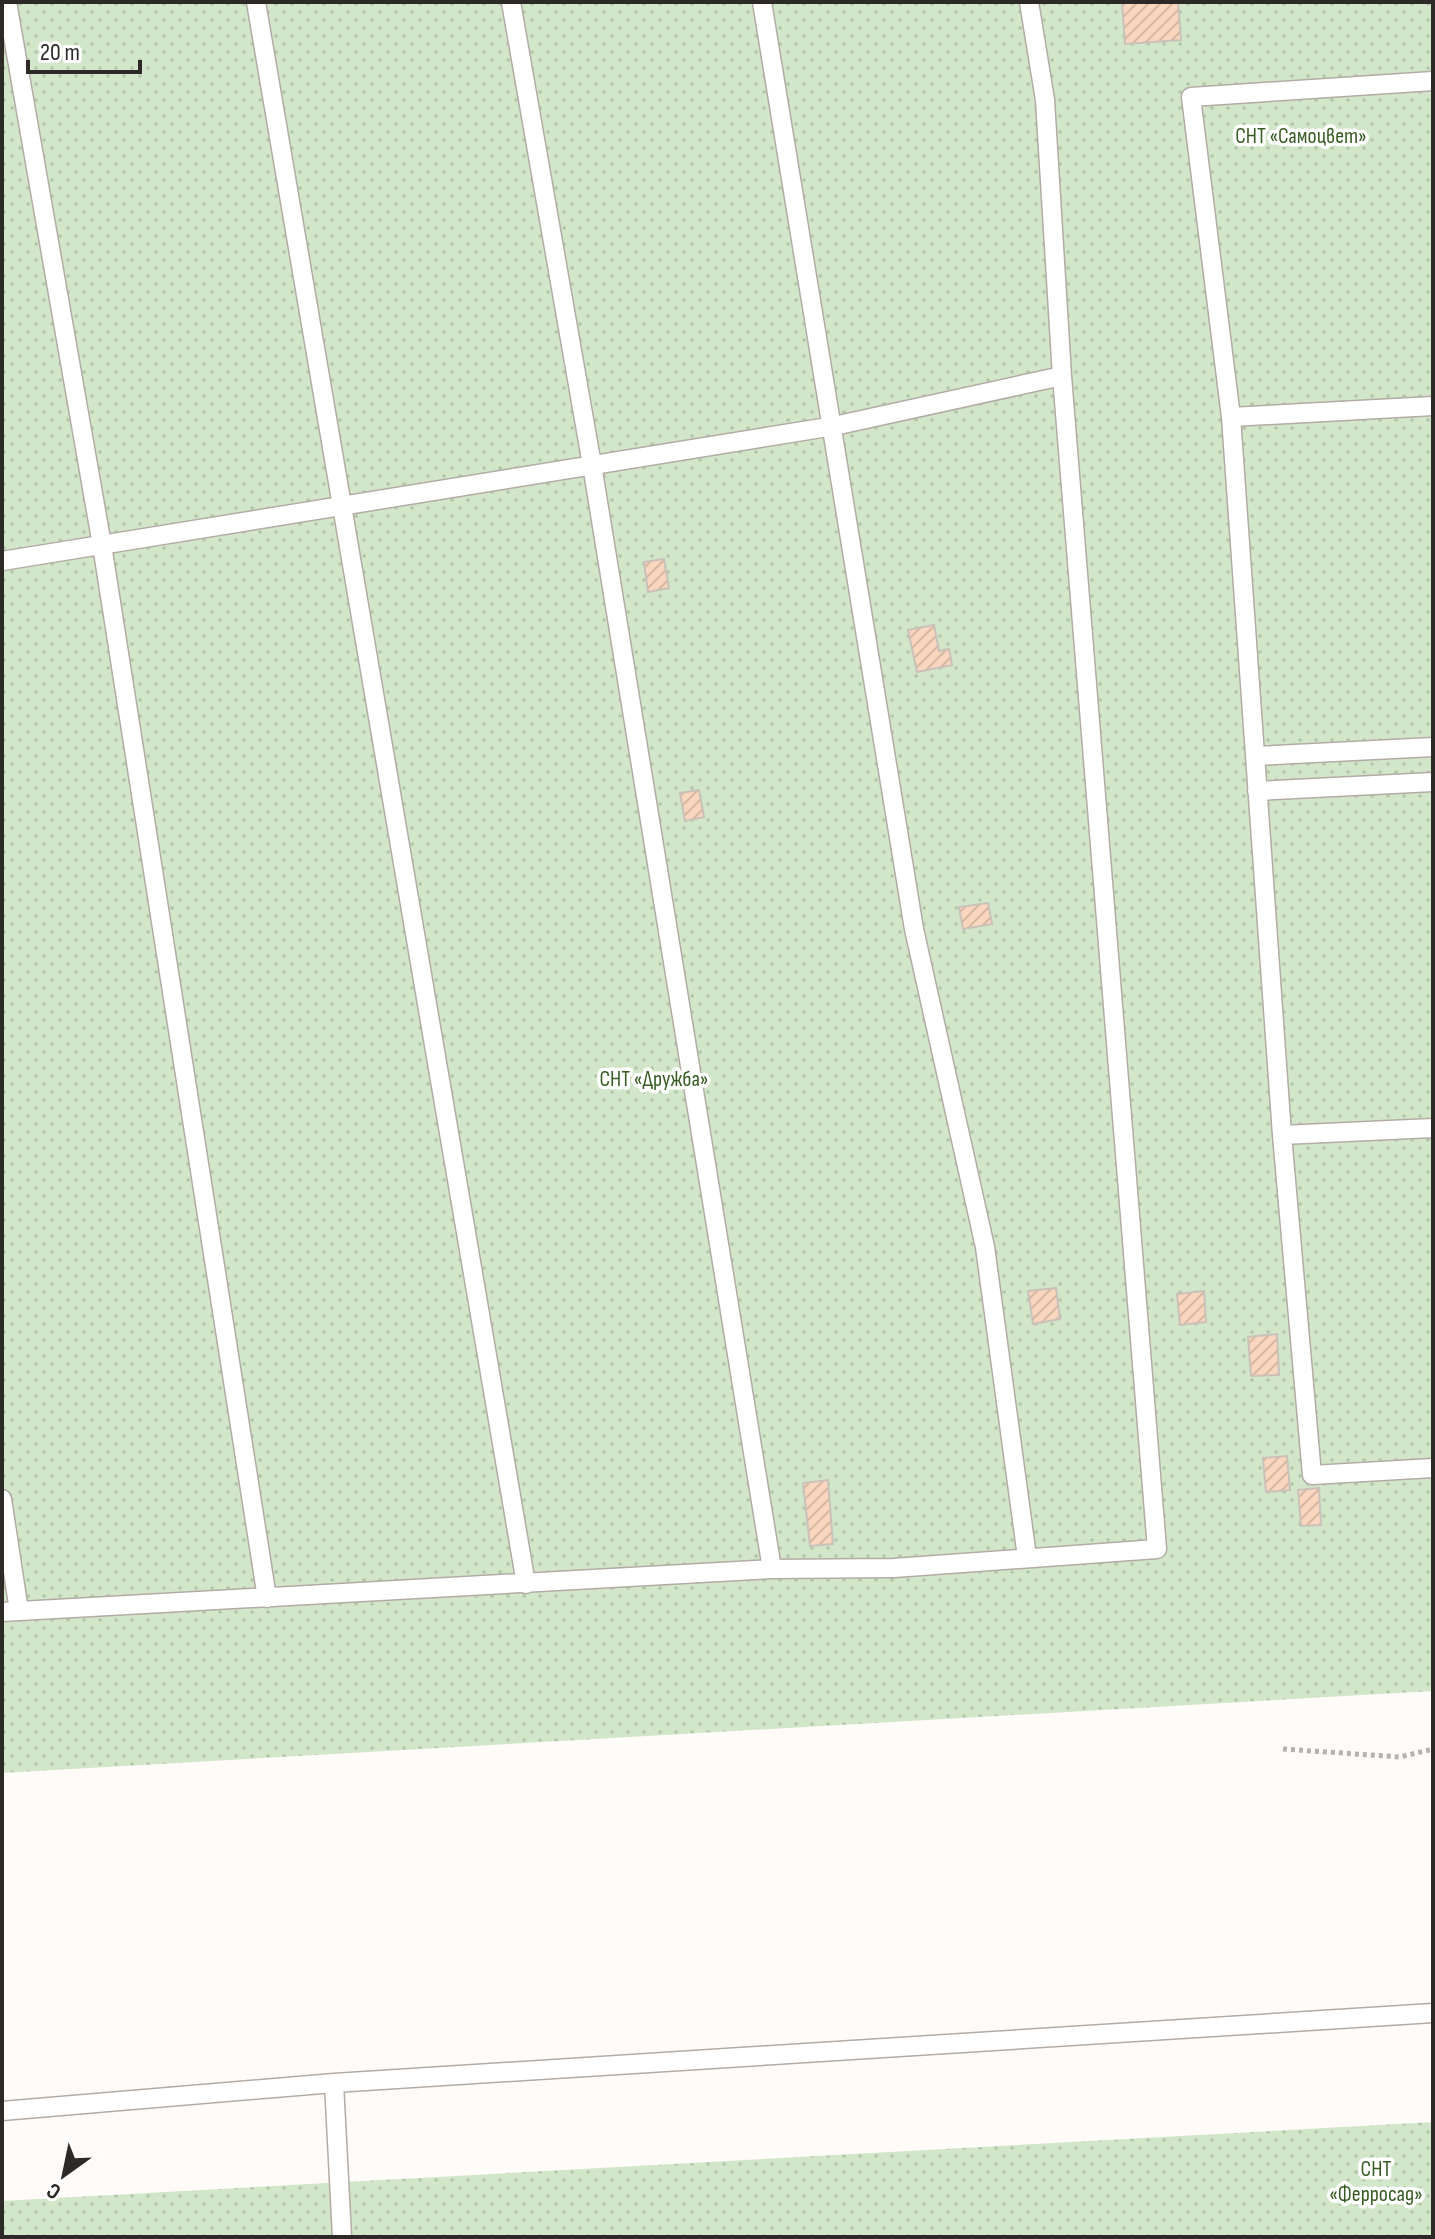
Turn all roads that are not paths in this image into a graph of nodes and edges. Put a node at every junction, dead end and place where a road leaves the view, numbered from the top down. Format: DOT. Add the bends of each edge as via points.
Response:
graph roads {
  1 [pos="7,2"];
  2 [pos="256,2"];
  3 [pos="511,2"];
  4 [pos="762,2"];
  5 [pos="1029,2"];
  6 [pos="1433,81"];
  7 [pos="1062,376"];
  8 [pos="1433,406"];
  9 [pos="1231,417"];
  10 [pos="834,426"];
  11 [pos="592,465"];
  12 [pos="342,508"];
  13 [pos="102,545"];
  14 [pos="2,561"];
  15 [pos="1433,747"];
  16 [pos="1255,756"];
  17 [pos="1433,782"];
  18 [pos="1257,791"];
  19 [pos="1433,1128"];
  20 [pos="1282,1135"];
  21 [pos="1433,1468"];
  22 [pos="2,1499"];
  23 [pos="1027,1557"];
  24 [pos="772,1569"];
  25 [pos="526,1584"];
  26 [pos="267,1598"];
  27 [pos="11,1611"];
  28 [pos="1433,2013"];
  29 [pos="334,2083"];
  30 [pos="2,2111"];
  31 [pos="342,2237"];
  1 -- 13 [label="lane"];
  2 -- 12 [label="lane"];
  3 -- 11 [label="lane"];
  4 -- 10 [label="lane"];
  5 -- 7 [label="lane" via="1045,100"];
  6 -- 9 [label="lane" via="1191,97"];
  7 -- 10 [label="lane"];
  7 -- 23 [label="lane" via="1157,1549"];
  8 -- 9 [label="lane"];
  9 -- 16 [label="lane"];
  10 -- 11 [label="lane"];
  10 -- 23 [label="lane" via="914,929 985,1247"];
  11 -- 12 [label="lane"];
  11 -- 24 [label="lane"];
  12 -- 13 [label="lane"];
  12 -- 25 [label="lane"];
  13 -- 14 [label="lane"];
  13 -- 26 [label="lane"];
  15 -- 16 [label="lane"];
  16 -- 18 [label="lane"];
  17 -- 18 [label="lane"];
  18 -- 20 [label="lane"];
  19 -- 20 [label="lane"];
  20 -- 21 [label="lane" via="1312,1475"];
  22 -- 27 [label="lane"];
  23 -- 24 [label="lane" via="894,1568"];
  24 -- 25 [label="lane"];
  25 -- 26 [label="lane"];
  26 -- 27 [label="lane"];
  28 -- 29 [label="lane"];
  29 -- 30 [label="lane"];
  29 -- 31 [label="lane"];
}
